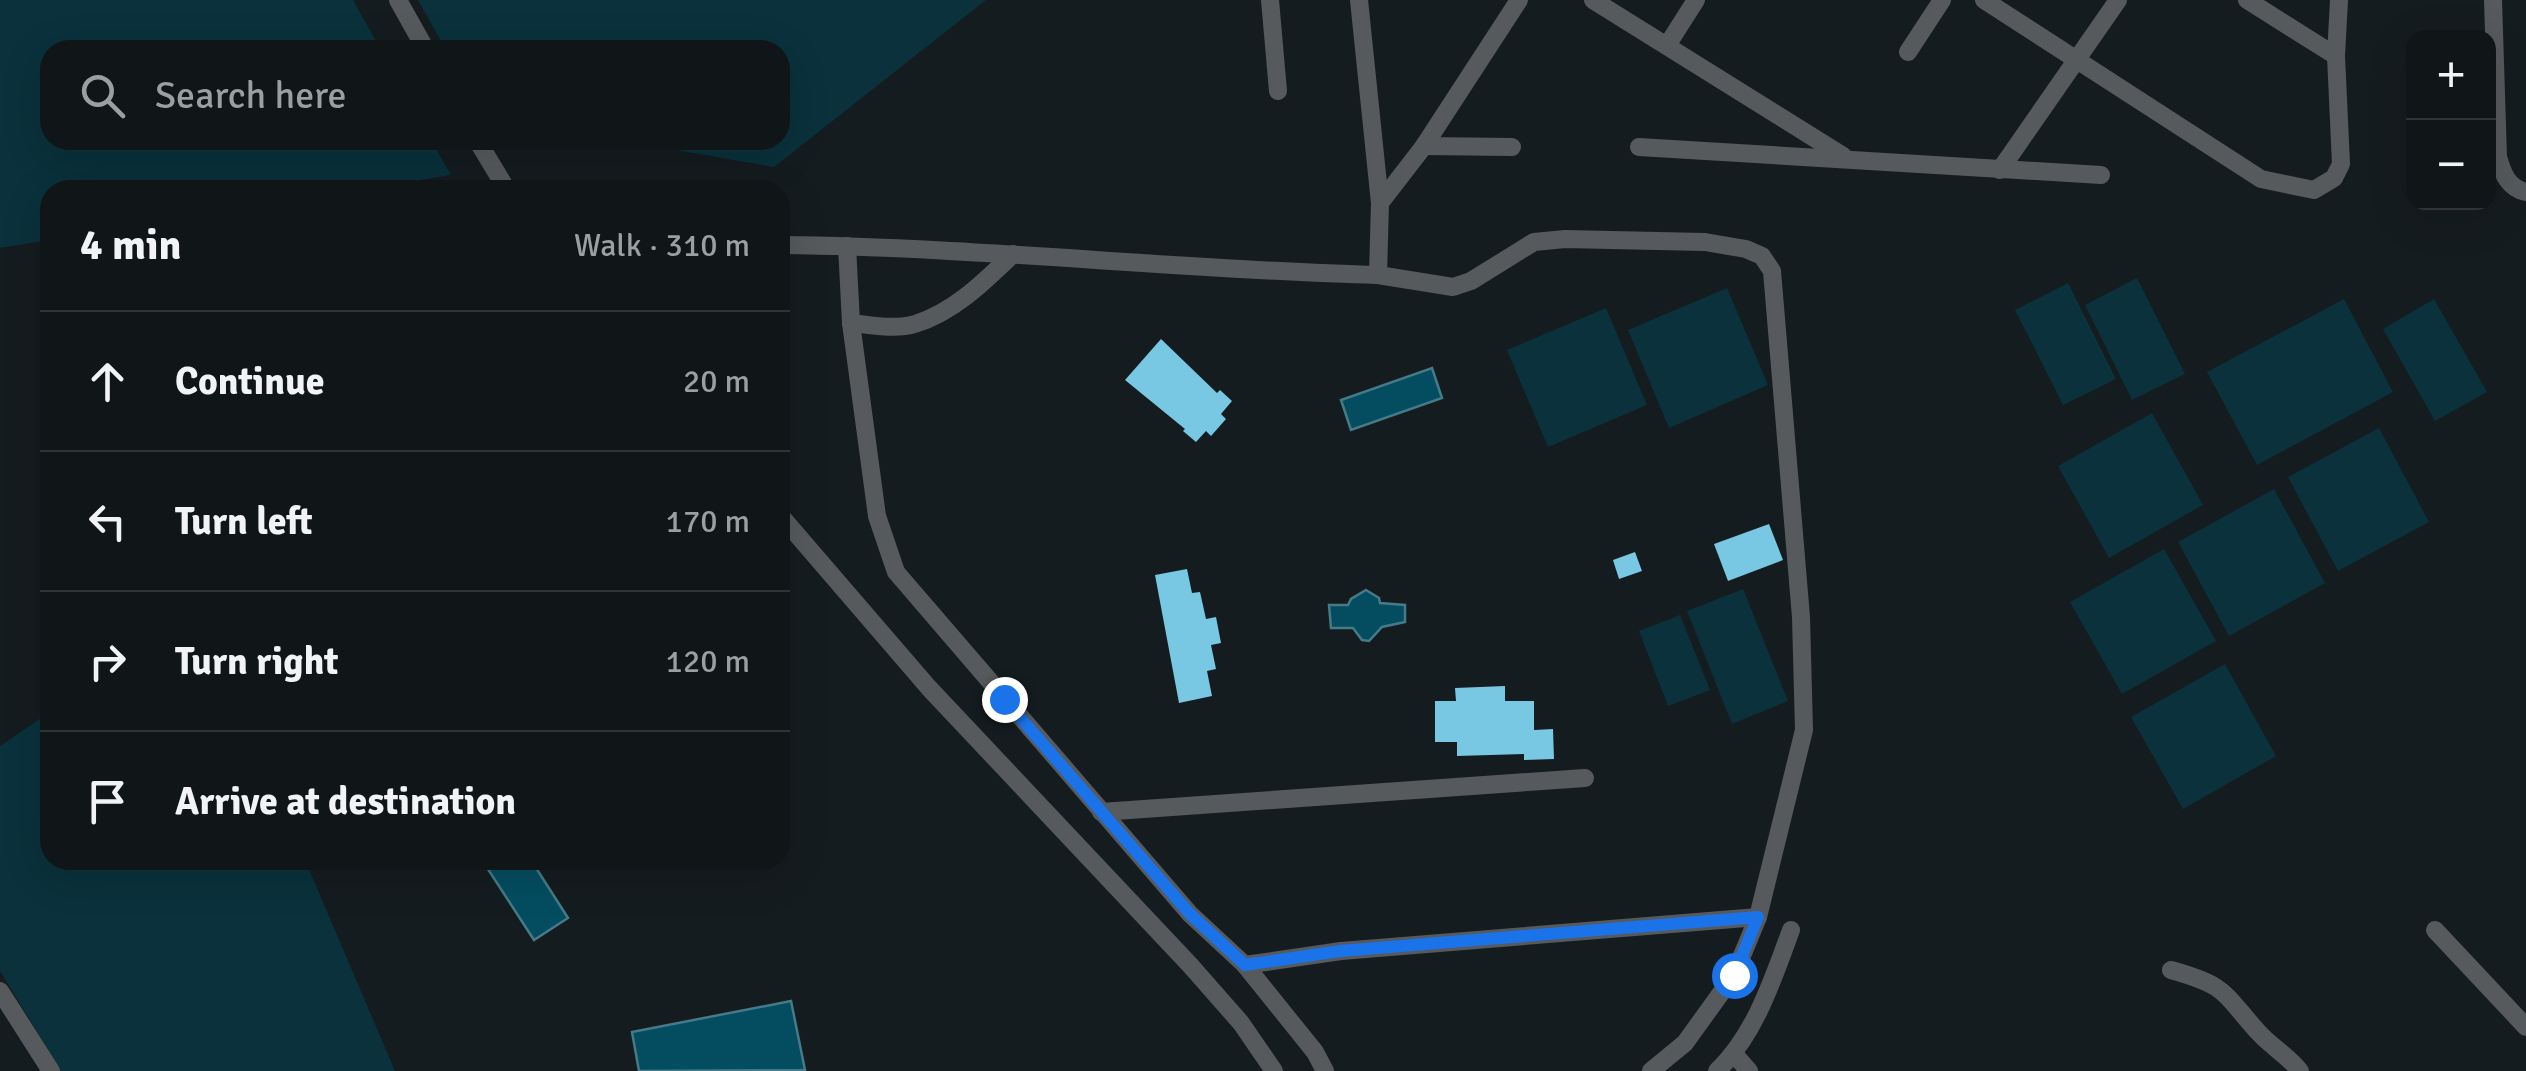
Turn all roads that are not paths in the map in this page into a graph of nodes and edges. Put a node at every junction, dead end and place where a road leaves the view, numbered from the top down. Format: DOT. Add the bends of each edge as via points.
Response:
graph roads {
  1 [pos="398,0"];
  2 [pos="1270,0"];
  3 [pos="1359,0"];
  4 [pos="1518,0"];
  5 [pos="1594,0"];
  6 [pos="1696,0"];
  7 [pos="1942,0"];
  8 [pos="1984,0"];
  9 [pos="2118,0"];
  10 [pos="2247,0"];
  11 [pos="2339,0"];
  12 [pos="2493,0"];
  13 [pos="420,40"];
  14 [pos="1668,44"];
  15 [pos="1908,52"];
  16 [pos="2336,56"];
  17 [pos="2079,61"];
  18 [pos="1278,91"];
  19 [pos="1424,146"];
  20 [pos="1512,147"];
  21 [pos="1640,147"];
  22 [pos="484,150"];
  23 [pos="1845,158"];
  24 [pos="2000,170"];
  25 [pos="2100,175"];
  26 [pos="501,180"];
  27 [pos="2526,192"];
  28 [pos="1380,203"];
  29 [pos="790,245"];
  30 [pos="846,246"];
  31 [pos="1013,254"];
  32 [pos="1378,275"];
  33 [pos="851,323"];
  34 [pos="790,527"];
  35 [pos="1585,778"];
  36 [pos="1101,812"];
  37 [pos="1758,917"];
  38 [pos="1791,930"];
  39 [pos="2435,930"];
  40 [pos="1245,965"];
  41 [pos="2171,970"];
  42 [pos="0,990"];
  43 [pos="2526,1027"];
  44 [pos="1734,1054"];
  45 [pos="51,1071"];
  46 [pos="1274,1071"];
  47 [pos="1325,1071"];
  48 [pos="1651,1071"];
  49 [pos="1716,1071"];
  50 [pos="1750,1071"];
  51 [pos="2300,1071"];
  1 -- 13 [label="street"];
  2 -- 18 [label="street"];
  3 -- 28 [label="street"];
  4 -- 19 [label="street"];
  5 -- 14 [label="street"];
  6 -- 14 [label="street"];
  7 -- 15 [label="street"];
  8 -- 17 [label="street"];
  9 -- 17 [label="street"];
  10 -- 16 [label="street"];
  11 -- 16 [label="street"];
  12 -- 27 [label="street" via="2498,157 2504,176"];
  14 -- 23 [label="street"];
  16 -- 17 [label="street" via="2341,164 2334,178 2314,190 2262,179"];
  17 -- 24 [label="street"];
  19 -- 20 [label="street"];
  19 -- 28 [label="street"];
  21 -- 23 [label="street"];
  22 -- 26 [label="street"];
  23 -- 24 [label="street"];
  24 -- 25 [label="street"];
  28 -- 32 [label="street"];
  29 -- 30 [label="street"];
  30 -- 31 [label="street"];
  30 -- 33 [label="street"];
  31 -- 32 [label="street"];
  31 -- 33 [label="street" via="964,297 915,324"];
  32 -- 37 [label="street" via="1453,288 1534,242 1566,239 1746,248 1772,271 1804,730"];
  33 -- 36 [label="street" via="877,516 896,572"];
  34 -- 46 [label="street" via="929,688 1190,965"];
  35 -- 36 [label="street"];
  36 -- 40 [label="street" via="1190,914"];
  37 -- 40 [label="street" via="1340,951"];
  37 -- 48 [label="street" via="1734,975 1685,1043"];
  38 -- 44 [label="street"];
  39 -- 43 [label="street"];
  40 -- 47 [label="street"];
  41 -- 51 [label="street" via="2208,980 2232,997"];
  42 -- 45 [label="street"];
  44 -- 49 [label="street"];
  44 -- 50 [label="street"];
}
